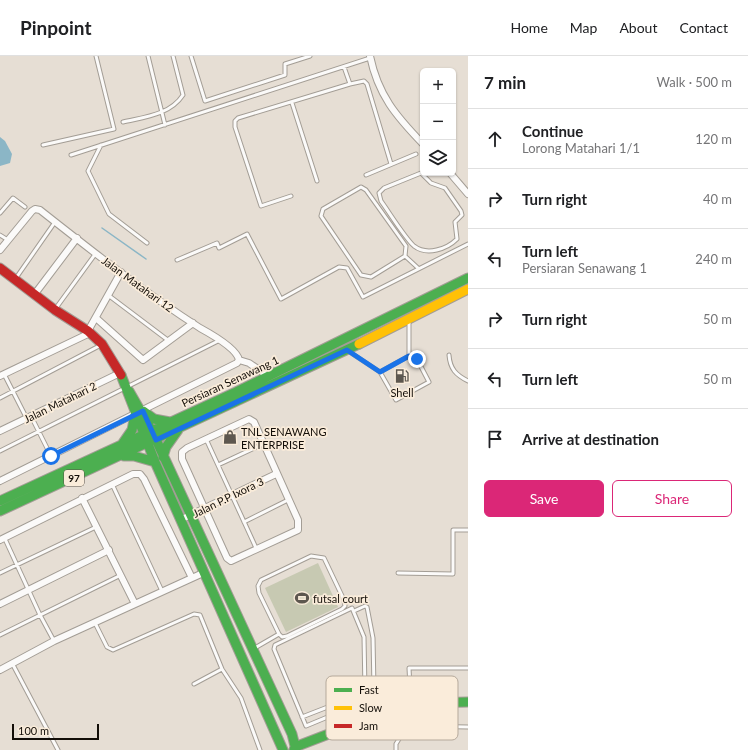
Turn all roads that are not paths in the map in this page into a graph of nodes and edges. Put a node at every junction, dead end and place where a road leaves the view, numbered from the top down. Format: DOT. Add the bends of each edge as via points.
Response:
graph roads {
  1 [pos="96,56"];
  2 [pos="148,56"];
  3 [pos="173,56"];
  4 [pos="191,56"];
  5 [pos="310,56"];
  6 [pos="370,57"];
  7 [pos="344,67"];
  8 [pos="350,84"];
  9 [pos="292,103"];
  10 [pos="162,113"];
  11 [pos="122,122"];
  12 [pos="165,125"];
  13 [pos="420,141"];
  14 [pos="43,145"];
  15 [pos="101,146"];
  16 [pos="416,154"];
  17 [pos="71,155"];
  18 [pos="391,164"];
  19 [pos="422,172"];
  20 [pos="366,175"];
  21 [pos="453,176"];
  22 [pos="317,181"];
  23 [pos="468,194"];
  24 [pos="291,196"];
  25 [pos="25,207"];
  26 [pos="0,213"];
  27 [pos="55,222"];
  28 [pos="0,235"];
  29 [pos="77,238"];
  30 [pos="8,240"];
  31 [pos="147,243"];
  32 [pos="468,244"];
  33 [pos="0,250"];
  34 [pos="96,253"];
  35 [pos="405,256"];
  36 [pos="177,260"];
  37 [pos="0,268"];
  38 [pos="418,268"];
  39 [pos="120,272"];
  40 [pos="468,278"];
  41 [pos="15,280"];
  42 [pos="468,289"];
  43 [pos="34,295"];
  44 [pos="108,295"];
  45 [pos="55,310"];
  46 [pos="96,318"];
  47 [pos="410,319"];
  48 [pos="193,323"];
  49 [pos="89,332"];
  50 [pos="220,340"];
  51 [pos="168,341"];
  52 [pos="102,344"];
  53 [pos="347,350"];
  54 [pos="449,355"];
  55 [pos="409,356"];
  56 [pos="239,360"];
  57 [pos="380,372"];
  58 [pos="120,373"];
  59 [pos="2,375"];
  60 [pos="268,376"];
  61 [pos="468,381"];
  62 [pos="127,388"];
  63 [pos="13,392"];
  64 [pos="0,398"];
  65 [pos="139,413"];
  66 [pos="29,418"];
  67 [pos="170,422"];
  68 [pos="179,429"];
  69 [pos="0,430"];
  70 [pos="152,430"];
  71 [pos="38,432"];
  72 [pos="206,439"];
  73 [pos="146,440"];
  74 [pos="156,440"];
  75 [pos="263,444"];
  76 [pos="118,447"];
  77 [pos="0,451"];
  78 [pos="51,456"];
  79 [pos="120,457"];
  80 [pos="159,459"];
  81 [pos="218,465"];
  82 [pos="276,474"];
  83 [pos="0,481"];
  84 [pos="112,484"];
  85 [pos="232,496"];
  86 [pos="82,498"];
  87 [pos="288,500"];
  88 [pos="0,501"];
  89 [pos="205,508"];
  90 [pos="0,511"];
  91 [pos="190,516"];
  92 [pos="180,520"];
  93 [pos="244,522"];
  94 [pos="97,526"];
  95 [pos="468,530"];
  96 [pos="2,539"];
  97 [pos="109,550"];
  98 [pos="257,551"];
  99 [pos="18,565"];
  100 [pos="0,573"];
  101 [pos="203,573"];
  102 [pos="398,573"];
  103 [pos="121,575"];
  104 [pos="192,578"];
  105 [pos="29,590"];
  106 [pos="162,592"];
  107 [pos="0,604"];
  108 [pos="135,604"];
  109 [pos="354,611"];
  110 [pos="40,615"];
  111 [pos="95,623"];
  112 [pos="279,634"];
  113 [pos="0,635"];
  114 [pos="54,642"];
  115 [pos="253,649"];
  116 [pos="12,663"];
  117 [pos="468,668"];
  118 [pos="222,669"];
  119 [pos="0,670"];
  120 [pos="365,676"];
  121 [pos="374,676"];
  122 [pos="410,676"];
  123 [pos="194,684"];
  124 [pos="458,702"];
  125 [pos="468,702"];
  126 [pos="326,707"];
  127 [pos="302,717"];
  128 [pos="326,718"];
  129 [pos="292,734"];
  130 [pos="326,737"];
  131 [pos="398,740"];
  132 [pos="316,741"];
  133 [pos="295,749"];
  134 [pos="58,750"];
  135 [pos="260,750"];
  136 [pos="283,750"];
  137 [pos="308,750"];
  138 [pos="396,750"];
  1 -- 14 [label="lane" via="114,129"];
  2 -- 10 [label="lane"];
  3 -- 10 [label="lane" via="183,95 177,104"];
  4 -- 5 [label="lane" via="205,101 285,75 285,64"];
  6 -- 7 [label="lane"];
  6 -- 13 [label="street" via="373,75 386,100"];
  7 -- 8 [label="lane"];
  7 -- 12 [label="lane"];
  8 -- 9 [label="lane"];
  8 -- 18 [label="lane" via="362,81 367,84"];
  9 -- 22 [label="lane"];
  9 -- 24 [label="lane" via="235,121 261,206"];
  10 -- 11 [label="lane"];
  10 -- 12 [label="lane"];
  12 -- 15 [label="lane"];
  15 -- 17 [label="lane"];
  15 -- 31 [label="lane" via="88,171 109,214"];
  16 -- 18 [label="lane"];
  18 -- 20 [label="lane"];
  19 -- 19 [label="lane" via="431,183 445,188 462,215 455,222 457,239 439,251 415,247 380,201 379,193 384,188"];
  21 -- 23 [label="street"];
  25 -- 26 [label="lane" via="13,198"];
  27 -- 29 [label="street, Jalan Matahari 12"];
  27 -- 30 [label="street, Jalan Matahari 12" via="35,209"];
  27 -- 41 [label="lane"];
  28 -- 30 [label="lane"];
  29 -- 34 [label="street, Jalan Matahari 12"];
  29 -- 43 [label="street"];
  30 -- 33 [label="street"];
  32 -- 38 [label="lane"];
  34 -- 39 [label="street, Jalan Matahari 12"];
  34 -- 45 [label="lane"];
  35 -- 35 [label="lane" via="406,246 364,188 354,190 321,213 361,275 371,276"];
  35 -- 38 [label="lane"];
  36 -- 38 [label="lane" via="217,243 219,248 247,234 281,299 339,267 347,268 363,297"];
  37 -- 41 [label="main road"];
  39 -- 44 [label="street"];
  39 -- 48 [label="street, Jalan Matahari 12"];
  40 -- 60 [label="main road, Persiaran Senawang 1 / 97"];
  41 -- 43 [label="main road"];
  42 -- 47 [label="main road, Persiaran Senawang 1 / 97"];
  43 -- 45 [label="main road"];
  44 -- 46 [label="street"];
  44 -- 51 [label="lane"];
  45 -- 49 [label="main road"];
  46 -- 49 [label="street"];
  46 -- 51 [label="street" via="143,360"];
  47 -- 53 [label="main road, Persiaran Senawang 1 / 97"];
  47 -- 55 [label="lane"];
  48 -- 50 [label="street, Jalan Matahari 12"];
  48 -- 51 [label="street"];
  49 -- 52 [label="main road"];
  49 -- 59 [label="street"];
  50 -- 56 [label="street, Jalan Matahari 12" via="239,356"];
  50 -- 62 [label="lane"];
  52 -- 58 [label="main road"];
  52 -- 63 [label="lane"];
  53 -- 57 [label="lane"];
  53 -- 68 [label="main road, Persiaran Senawang 1 / 97"];
  54 -- 61 [label="lane" via="450,366 458,376"];
  55 -- 57 [label="lane"];
  55 -- 57 [label="lane" via="417,359 429,382 396,400"];
  56 -- 60 [label="street" via="249,363"];
  56 -- 65 [label="street"];
  58 -- 62 [label="main road"];
  58 -- 66 [label="street, Jalan Matahari 2"];
  59 -- 63 [label="lane"];
  60 -- 67 [label="main road, Persiaran Senawang 1 / 97"];
  62 -- 65 [label="main road"];
  62 -- 71 [label="lane"];
  63 -- 64 [label="lane"];
  63 -- 66 [label="lane"];
  65 -- 67 [label="main road"];
  65 -- 70 [label="main road"];
  65 -- 73 [label="main road"];
  65 -- 76 [label="main road" via="130,436"];
  65 -- 78 [label="street"];
  66 -- 69 [label="street, Jalan Matahari 2"];
  66 -- 71 [label="lane"];
  67 -- 70 [label="main road, Persiaran Senawang 1 / 97"];
  68 -- 74 [label="main road, Persiaran Senawang 1 / 97"];
  68 -- 80 [label="main road"];
  70 -- 73 [label="main road, Persiaran Senawang 1 / 97"];
  70 -- 74 [label="main road"];
  71 -- 77 [label="lane"];
  71 -- 78 [label="lane"];
  72 -- 75 [label="street" via="249,419 254,422"];
  72 -- 81 [label="lane"];
  72 -- 89 [label="street" via="182,452 182,459"];
  73 -- 74 [label="main road, Persiaran Senawang 1 / 97"];
  73 -- 76 [label="main road, Persiaran Senawang 1 / 97"];
  73 -- 79 [label="main road, Persiaran Senawang 1 / 97"];
  73 -- 80 [label="main road"];
  74 -- 80 [label="main road"];
  75 -- 81 [label="lane"];
  75 -- 82 [label="street"];
  76 -- 88 [label="main road, Persiaran Senawang 1 / 97"];
  78 -- 83 [label="street"];
  79 -- 80 [label="main road"];
  79 -- 90 [label="main road, Persiaran Senawang 1 / 97"];
  80 -- 91 [label="main road"];
  80 -- 92 [label="main road"];
  81 -- 85 [label="lane"];
  82 -- 85 [label="street, Jalan P.P Ixora 3"];
  82 -- 87 [label="street"];
  84 -- 86 [label="street"];
  84 -- 104 [label="street" via="133,474 140,474"];
  84 -- 106 [label="lane"];
  85 -- 89 [label="street, Jalan P.P Ixora 3"];
  85 -- 93 [label="lane"];
  86 -- 94 [label="street"];
  86 -- 96 [label="street"];
  87 -- 93 [label="lane"];
  87 -- 98 [label="street" via="298,520 298,530"];
  89 -- 91 [label="street, Jalan P.P Ixora 3"];
  89 -- 98 [label="street" via="227,558 231,561"];
  91 -- 92 [label="street, Jalan P.P Ixora 3"];
  91 -- 115 [label="main road"];
  92 -- 101 [label="main road"];
  93 -- 98 [label="lane"];
  94 -- 97 [label="street"];
  94 -- 99 [label="lane"];
  95 -- 102 [label="lane" via="453,530 453,574"];
  96 -- 99 [label="lane"];
  97 -- 103 [label="street"];
  97 -- 105 [label="street"];
  99 -- 100 [label="lane"];
  99 -- 105 [label="lane"];
  101 -- 104 [label="street"];
  101 -- 136 [label="main road"];
  103 -- 108 [label="street"];
  103 -- 110 [label="lane"];
  104 -- 106 [label="street"];
  105 -- 107 [label="street"];
  105 -- 110 [label="lane"];
  106 -- 108 [label="street"];
  108 -- 111 [label="street"];
  109 -- 120 [label="lane" via="364,637"];
  109 -- 121 [label="lane" via="367,607 373,638"];
  109 -- 127 [label="lane" via="352,608 275,645 274,649"];
  110 -- 113 [label="lane"];
  110 -- 114 [label="lane"];
  111 -- 114 [label="street"];
  111 -- 118 [label="lane" via="108,648 113,650 194,614 200,614"];
  112 -- 112 [label="lane" via="259,593 258,586 261,580 311,556 324,558 345,606 342,610 287,636"];
  112 -- 115 [label="lane"];
  114 -- 116 [label="street"];
  115 -- 129 [label="main road"];
  116 -- 119 [label="street"];
  116 -- 134 [label="lane"];
  117 -- 122 [label="lane" via="410,668"];
  118 -- 123 [label="lane"];
  118 -- 135 [label="lane" via="241,698"];
  124 -- 125 [label="main road"];
  126 -- 127 [label="lane"];
  127 -- 128 [label="lane" via="306,726"];
  129 -- 132 [label="main road"];
  129 -- 133 [label="main road"];
  130 -- 132 [label="main road"];
  131 -- 138 [label="lane"];
  132 -- 133 [label="main road"];
  132 -- 137 [label="main road"];
}
